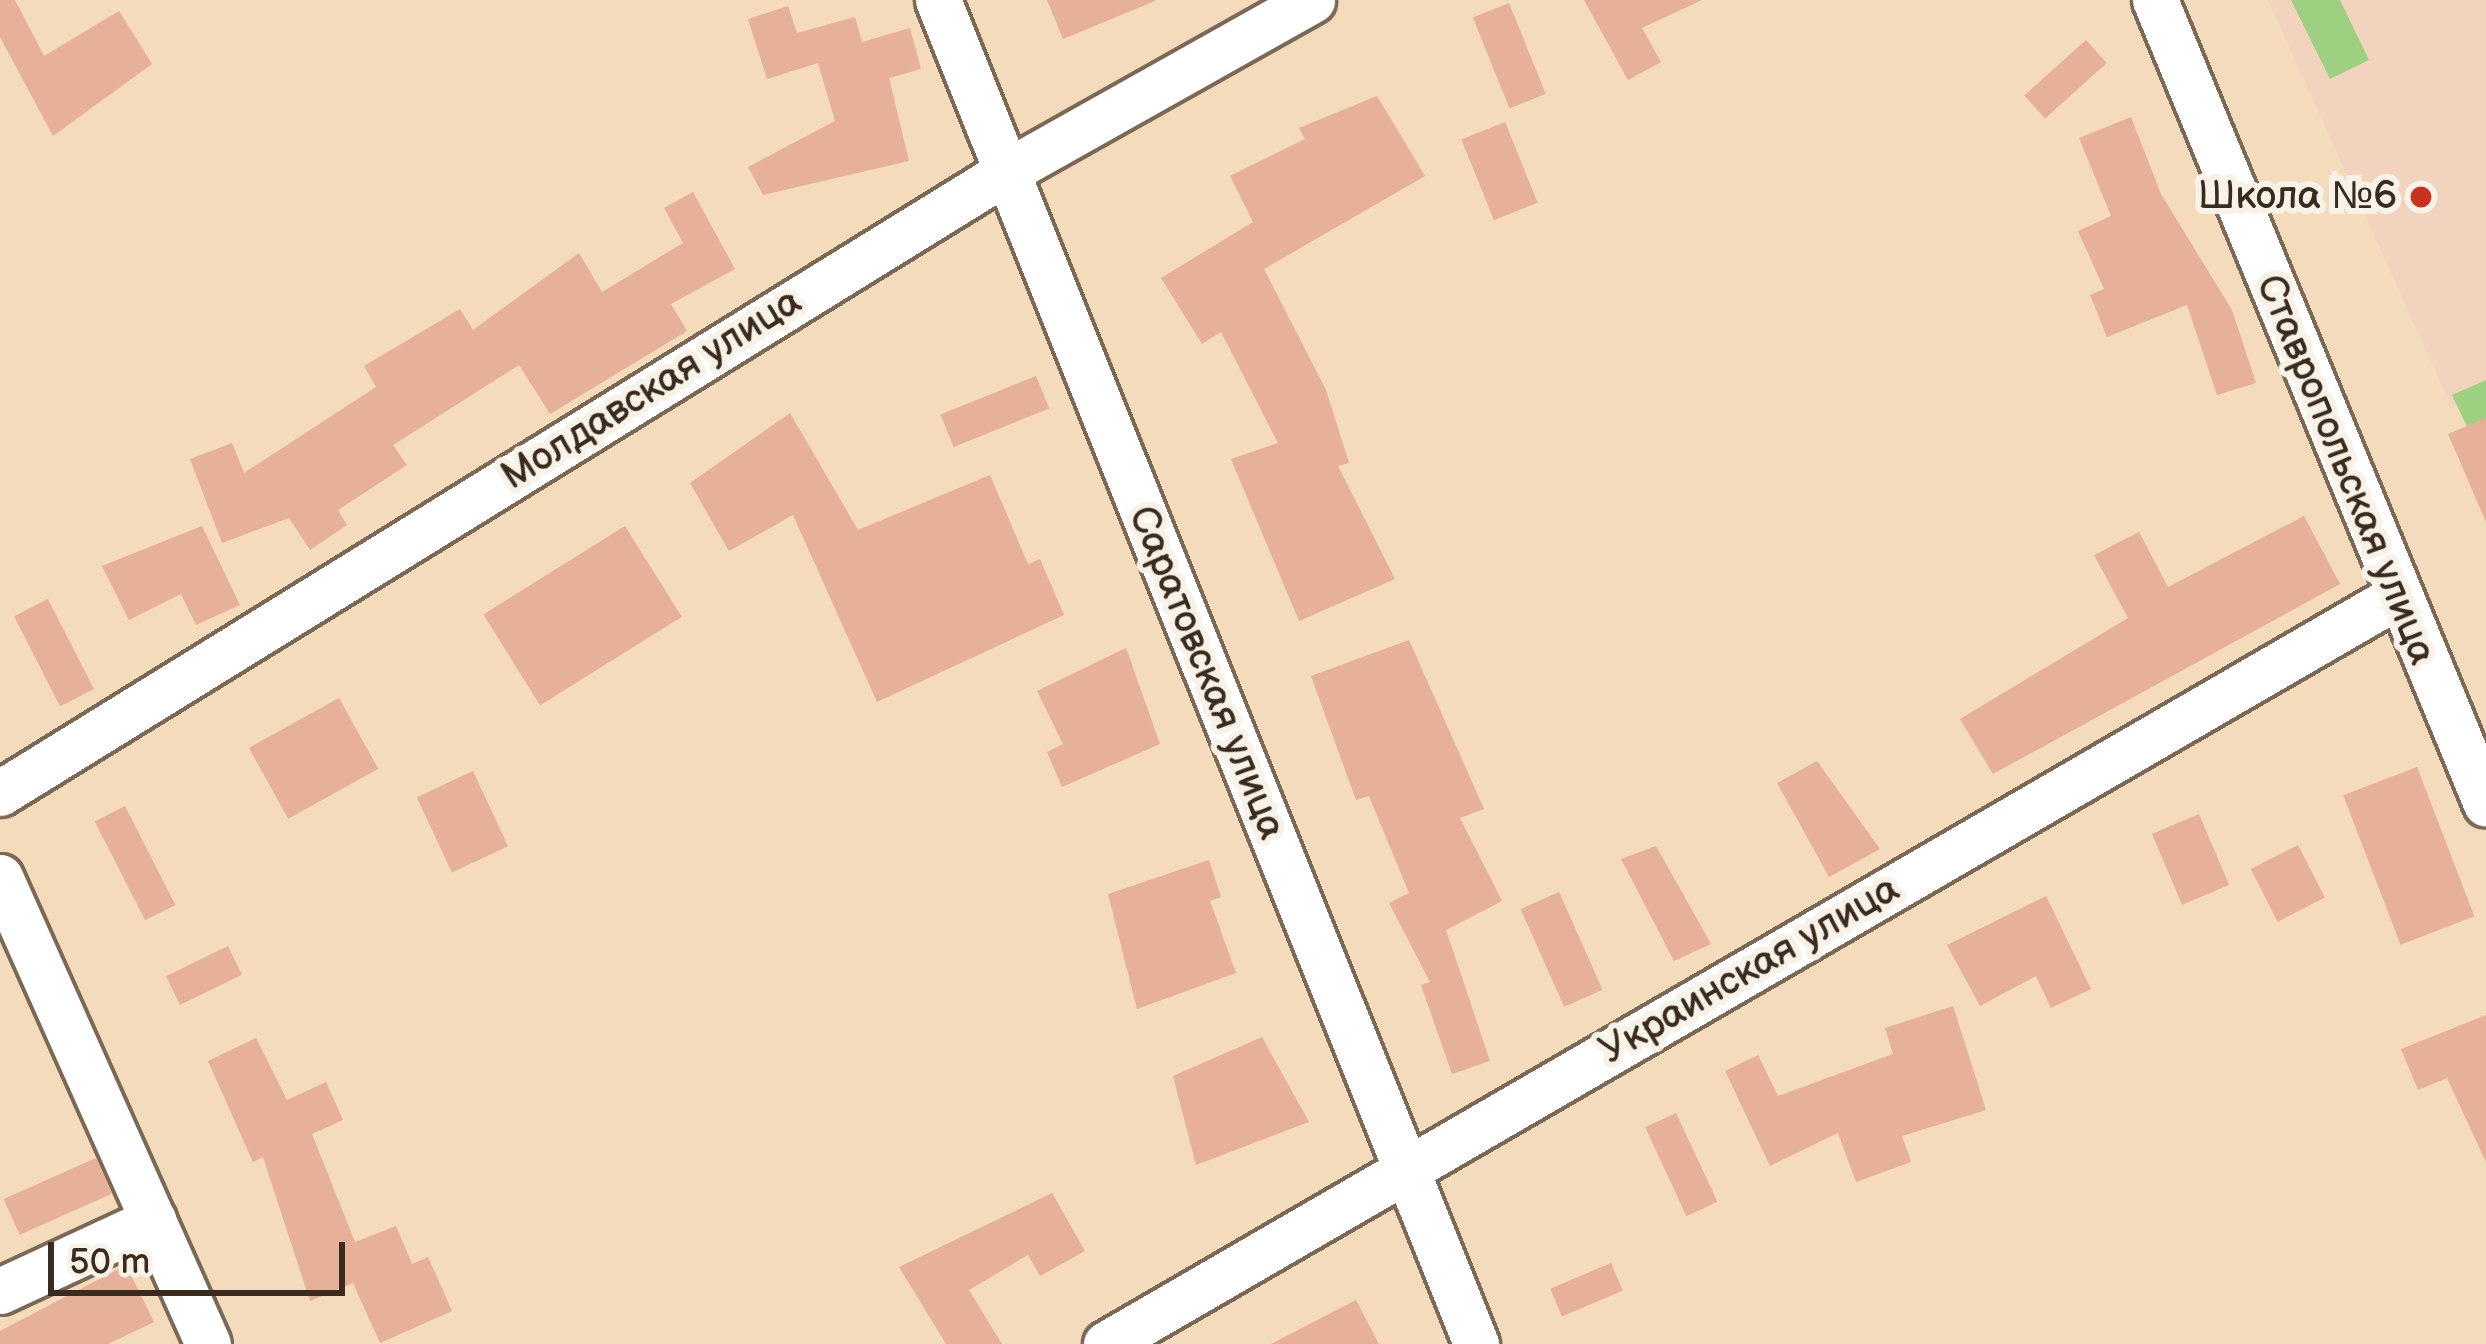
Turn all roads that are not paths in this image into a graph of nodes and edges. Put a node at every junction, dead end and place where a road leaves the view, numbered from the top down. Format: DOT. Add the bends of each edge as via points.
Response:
graph roads {
  1 [pos="938,0"];
  2 [pos="1312,0"];
  3 [pos="2155,0"];
  4 [pos="1006,172"];
  5 [pos="2394,598"];
  6 [pos="0,794"];
  7 [pos="2486,804"];
  8 [pos="0,877"];
  9 [pos="1404,1171"];
  10 [pos="153,1220"];
  11 [pos="0,1291"];
  12 [pos="208,1344"];
  13 [pos="1106,1344"];
  14 [pos="1477,1344"];
  1 -- 4 [label="street, Саратовская улица"];
  2 -- 4 [label="street, Молдавская улица"];
  3 -- 5 [label="street, Ставропольская улица"];
  4 -- 6 [label="street, Молдавская улица"];
  4 -- 9 [label="street, Саратовская улица"];
  5 -- 7 [label="street, Ставропольская улица"];
  5 -- 9 [label="street, Украинская улица"];
  8 -- 10 [label="street"];
  9 -- 13 [label="street, Украинская улица"];
  9 -- 14 [label="street, Саратовская улица"];
  10 -- 11 [label="street"];
  10 -- 12 [label="street"];
}
